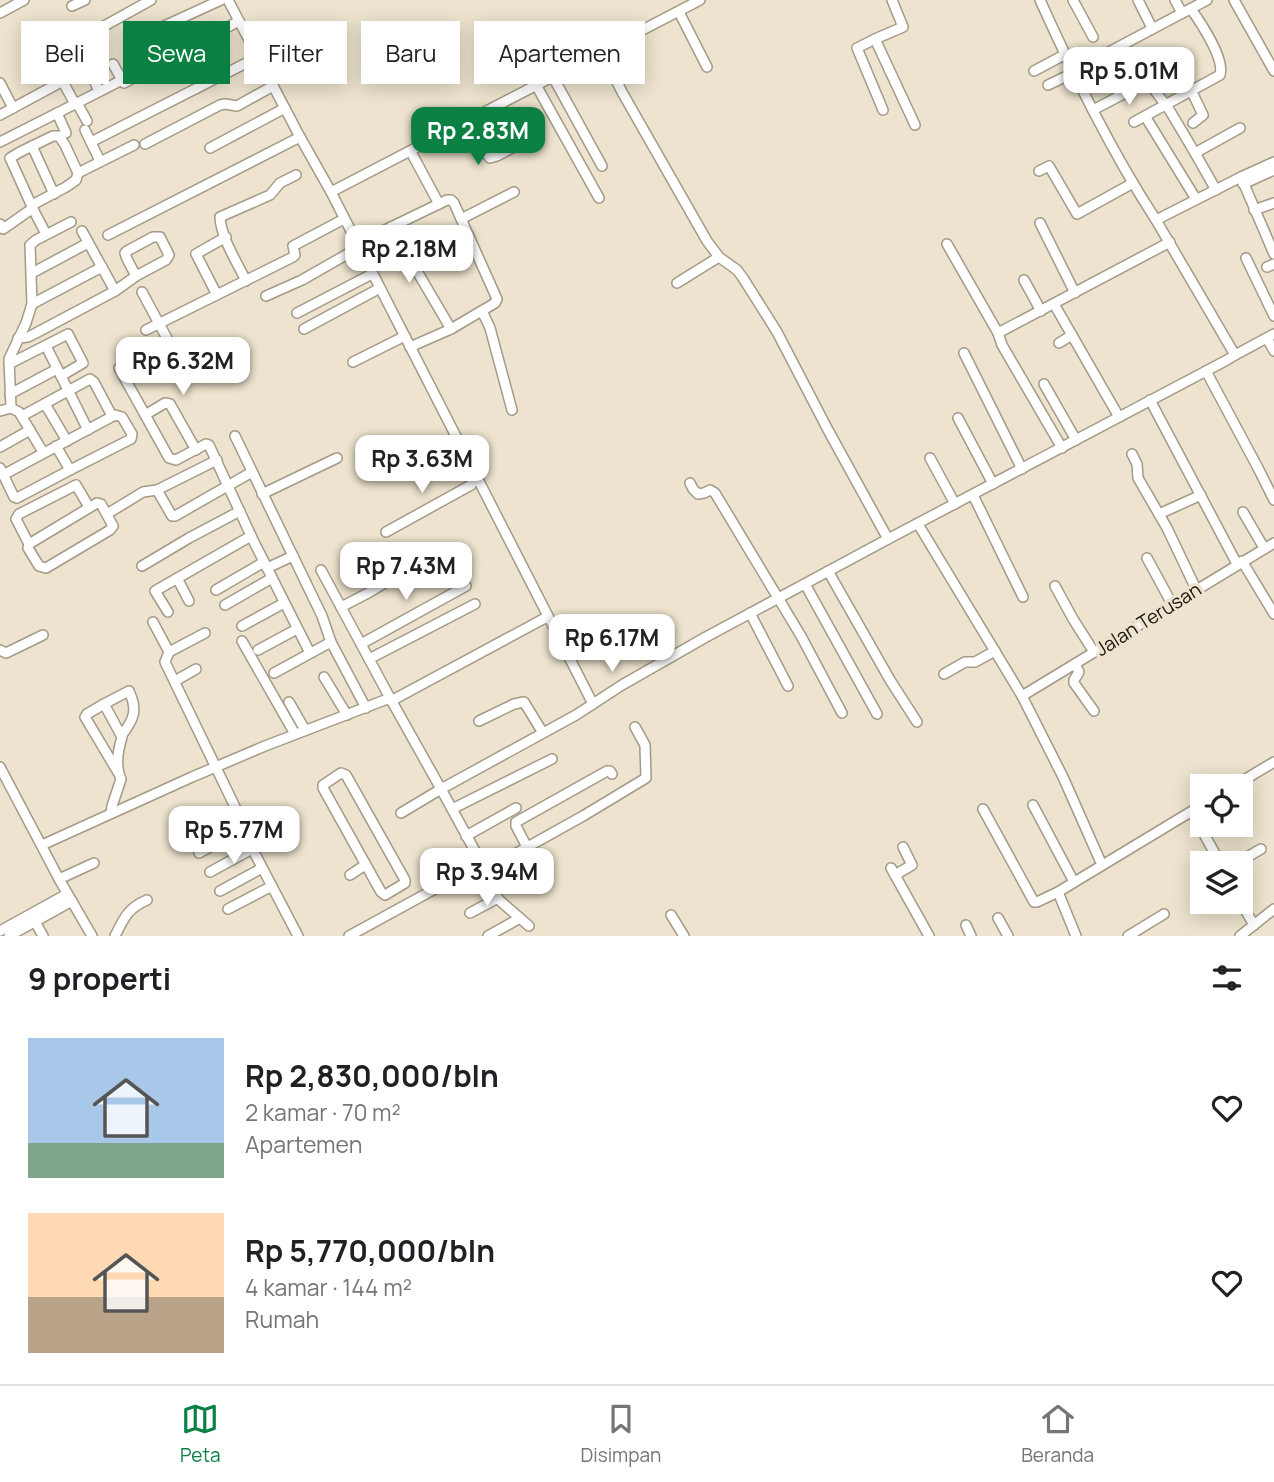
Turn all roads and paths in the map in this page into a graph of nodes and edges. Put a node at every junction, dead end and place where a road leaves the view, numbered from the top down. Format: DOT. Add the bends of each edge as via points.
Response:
graph roads {
  1 [pos="24,0"];
  2 [pos="85,0"];
  3 [pos="151,0"];
  4 [pos="221,0"];
  5 [pos="228,0"];
  6 [pos="700,0"];
  7 [pos="892,0"];
  8 [pos="1040,0"];
  9 [pos="1073,0"];
  10 [pos="1138,0"];
  11 [pos="1175,0"];
  12 [pos="1207,0"];
  13 [pos="1234,0"];
  14 [pos="72,6"];
  15 [pos="1186,11"];
  16 [pos="679,12"];
  17 [pos="0,13"];
  18 [pos="175,21"];
  19 [pos="239,21"];
  20 [pos="109,23"];
  21 [pos="230,26"];
  22 [pos="1152,28"];
  23 [pos="645,30"];
  24 [pos="244,31"];
  25 [pos="1093,37"];
  26 [pos="875,39"];
  27 [pos="1064,55"];
  28 [pos="113,64"];
  29 [pos="244,64"];
  30 [pos="707,67"];
  31 [pos="1034,71"];
  32 [pos="1274,71"];
  33 [pos="1073,72"];
  34 [pos="1111,72"];
  35 [pos="0,83"];
  36 [pos="96,84"];
  37 [pos="557,84"];
  38 [pos="618,84"];
  39 [pos="536,85"];
  40 [pos="1048,85"];
  41 [pos="273,86"];
  42 [pos="1191,90"];
  43 [pos="99,91"];
  44 [pos="1120,95"];
  45 [pos="76,103"];
  46 [pos="1165,104"];
  47 [pos="13,108"];
  48 [pos="285,108"];
  49 [pos="883,110"];
  50 [pos="1093,110"];
  51 [pos="57,113"];
  52 [pos="0,116"];
  53 [pos="1145,116"];
  54 [pos="471,121"];
  55 [pos="1134,121"];
  56 [pos="1193,123"];
  57 [pos="915,125"];
  58 [pos="1240,128"];
  59 [pos="66,133"];
  60 [pos="300,137"];
  61 [pos="0,142"];
  62 [pos="91,142"];
  63 [pos="32,146"];
  64 [pos="210,148"];
  65 [pos="512,148"];
  66 [pos="411,152"];
  67 [pos="1195,153"];
  68 [pos="100,161"];
  69 [pos="1273,165"];
  70 [pos="602,166"];
  71 [pos="1039,171"];
  72 [pos="78,173"];
  73 [pos="296,175"];
  74 [pos="1242,180"];
  75 [pos="1133,183"];
  76 [pos="1216,190"];
  77 [pos="331,192"];
  78 [pos="514,192"];
  79 [pos="54,194"];
  80 [pos="599,198"];
  81 [pos="1196,199"];
  82 [pos="1274,203"];
  83 [pos="439,204"];
  84 [pos="32,207"];
  85 [pos="1255,211"];
  86 [pos="344,219"];
  87 [pos="461,219"];
  88 [pos="1156,220"];
  89 [pos="71,222"];
  90 [pos="1040,223"];
  91 [pos="391,227"];
  92 [pos="1,228"];
  93 [pos="82,232"];
  94 [pos="46,234"];
  95 [pos="108,235"];
  96 [pos="226,237"];
  97 [pos="1170,242"];
  98 [pos="88,243"];
  99 [pos="947,244"];
  100 [pos="357,246"];
  101 [pos="1274,254"];
  102 [pos="719,257"];
  103 [pos="1246,258"];
  104 [pos="102,267"];
  105 [pos="32,273"];
  106 [pos="372,274"];
  107 [pos="136,276"];
  108 [pos="1024,280"];
  109 [pos="246,281"];
  110 [pos="677,283"];
  111 [pos="380,288"];
  112 [pos="115,291"];
  113 [pos="142,292"];
  114 [pos="1076,293"];
  115 [pos="217,295"];
  116 [pos="266,296"];
  117 [pos="33,304"];
  118 [pos="1054,304"];
  119 [pos="482,311"];
  120 [pos="1041,312"];
  121 [pos="297,313"];
  122 [pos="1274,316"];
  123 [pos="159,323"];
  124 [pos="452,328"];
  125 [pos="304,329"];
  126 [pos="146,330"];
  127 [pos="998,333"];
  128 [pos="1072,335"];
  129 [pos="405,336"];
  130 [pos="1271,336"];
  131 [pos="18,338"];
  132 [pos="169,342"];
  133 [pos="1059,343"];
  134 [pos="46,346"];
  135 [pos="410,347"];
  136 [pos="1274,351"];
  137 [pos="964,353"];
  138 [pos="1234,355"];
  139 [pos="353,362"];
  140 [pos="9,364"];
  141 [pos="119,368"];
  142 [pos="1206,371"];
  143 [pos="59,372"];
  144 [pos="1044,384"];
  145 [pos="68,390"];
  146 [pos="10,394"];
  147 [pos="1150,400"];
  148 [pos="45,404"];
  149 [pos="11,408"];
  150 [pos="512,410"];
  151 [pos="0,411"];
  152 [pos="145,415"];
  153 [pos="22,416"];
  154 [pos="112,416"];
  155 [pos="1119,417"];
  156 [pos="958,418"];
  157 [pos="30,430"];
  158 [pos="88,430"];
  159 [pos="235,436"];
  160 [pos="1076,440"];
  161 [pos="67,441"];
  162 [pos="56,446"];
  163 [pos="0,447"];
  164 [pos="1062,447"];
  165 [pos="195,450"];
  166 [pos="43,452"];
  167 [pos="1132,454"];
  168 [pos="337,458"];
  169 [pos="930,458"];
  170 [pos="217,460"];
  171 [pos="1022,469"];
  172 [pos="70,470"];
  173 [pos="2,471"];
  174 [pos="252,472"];
  175 [pos="476,477"];
  176 [pos="690,483"];
  177 [pos="993,485"];
  178 [pos="228,486"];
  179 [pos="157,490"];
  180 [pos="262,494"];
  181 [pos="973,495"];
  182 [pos="1201,495"];
  183 [pos="1274,500"];
  184 [pos="955,504"];
  185 [pos="89,507"];
  186 [pos="240,511"];
  187 [pos="1243,512"];
  188 [pos="107,514"];
  189 [pos="1159,514"];
  190 [pos="918,524"];
  191 [pos="386,532"];
  192 [pos="251,536"];
  193 [pos="888,539"];
  194 [pos="1274,542"];
  195 [pos="29,544"];
  196 [pos="1264,548"];
  197 [pos="293,556"];
  198 [pos="1147,558"];
  199 [pos="1240,563"];
  200 [pos="265,565"];
  201 [pos="142,566"];
  202 [pos="321,570"];
  203 [pos="828,571"];
  204 [pos="401,573"];
  205 [pos="177,578"];
  206 [pos="272,578"];
  207 [pos="804,584"];
  208 [pos="466,586"];
  209 [pos="1055,586"];
  210 [pos="1196,589"];
  211 [pos="216,590"];
  212 [pos="1023,597"];
  213 [pos="778,598"];
  214 [pos="189,601"];
  215 [pos="284,603"];
  216 [pos="475,604"];
  217 [pos="1172,604"];
  218 [pos="225,605"];
  219 [pos="341,607"];
  220 [pos="168,612"];
  221 [pos="750,613"];
  222 [pos="1274,614"];
  223 [pos="547,617"];
  224 [pos="153,622"];
  225 [pos="242,626"];
  226 [pos="297,629"];
  227 [pos="205,633"];
  228 [pos="43,635"];
  229 [pos="242,641"];
  230 [pos="331,642"];
  231 [pos="361,644"];
  232 [pos="0,650"];
  233 [pos="258,650"];
  234 [pos="995,651"];
  235 [pos="169,652"];
  236 [pos="1094,652"];
  237 [pos="310,653"];
  238 [pos="369,659"];
  239 [pos="1075,664"];
  240 [pos="196,669"];
  241 [pos="274,673"];
  242 [pos="944,674"];
  243 [pos="324,677"];
  244 [pos="175,681"];
  245 [pos="788,686"];
  246 [pos="1021,696"];
  247 [pos="391,700"];
  248 [pos="289,702"];
  249 [pos="593,704"];
  250 [pos="104,705"];
  251 [pos="366,708"];
  252 [pos="1094,711"];
  253 [pos="842,713"];
  254 [pos="877,714"];
  255 [pos="347,715"];
  256 [pos="479,721"];
  257 [pos="917,722"];
  258 [pos="635,727"];
  259 [pos="305,730"];
  260 [pos="542,733"];
  261 [pos="295,734"];
  262 [pos="122,735"];
  263 [pos="552,759"];
  264 [pos="1274,762"];
  265 [pos="0,767"];
  266 [pos="216,767"];
  267 [pos="118,774"];
  268 [pos="612,774"];
  269 [pos="1253,775"];
  270 [pos="442,789"];
  271 [pos="1032,805"];
  272 [pos="516,808"];
  273 [pos="452,809"];
  274 [pos="983,809"];
  275 [pos="118,810"];
  276 [pos="237,811"];
  277 [pos="401,813"];
  278 [pos="1190,813"];
  279 [pos="467,836"];
  280 [pos="43,845"];
  281 [pos="527,847"];
  282 [pos="903,847"];
  283 [pos="252,849"];
  284 [pos="1261,849"];
  285 [pos="199,853"];
  286 [pos="1253,854"];
  287 [pos="94,863"];
  288 [pos="478,864"];
  289 [pos="365,865"];
  290 [pos="1102,865"];
  291 [pos="262,868"];
  292 [pos="210,872"];
  293 [pos="350,875"];
  294 [pos="59,879"];
  295 [pos="1074,882"];
  296 [pos="272,886"];
  297 [pos="397,888"];
  298 [pos="220,891"];
  299 [pos="1058,892"];
  300 [pos="69,897"];
  301 [pos="498,898"];
  302 [pos="147,900"];
  303 [pos="406,905"];
  304 [pos="228,909"];
  305 [pos="1274,909"];
  306 [pos="470,913"];
  307 [pos="1164,914"];
  308 [pos="1248,914"];
  309 [pos="671,915"];
  310 [pos="33,918"];
  311 [pos="520,918"];
  312 [pos="998,918"];
  313 [pos="1252,921"];
  314 [pos="965,925"];
  315 [pos="529,926"];
  316 [pos="0,931"];
  317 [pos="9,936"];
  318 [pos="43,936"];
  319 [pos="92,936"];
  320 [pos="115,936"];
  321 [pos="298,936"];
  322 [pos="349,936"];
  323 [pos="488,936"];
  324 [pos="684,936"];
  325 [pos="929,936"];
  326 [pos="971,936"];
  327 [pos="1008,936"];
  328 [pos="1076,936"];
  329 [pos="1128,936"];
  330 [pos="1240,936"];
  1 -- 17 [label="street"];
  2 -- 14 [label="street"];
  3 -- 20 [label="street"];
  4 -- 18 [label="street"];
  5 -- 19 [label="street"];
  6 -- 16 [label="street"];
  7 -- 26 [label="street" via="903,27"];
  8 -- 27 [label="street"];
  9 -- 25 [label="street"];
  10 -- 22 [label="street"];
  11 -- 15 [label="street"];
  12 -- 15 [label="street"];
  13 -- 32 [label="street"];
  15 -- 22 [label="street"];
  15 -- 42 [label="street" via="1214,49 1222,69 1218,77"];
  16 -- 23 [label="street"];
  16 -- 30 [label="street"];
  19 -- 21 [label="street"];
  19 -- 24 [label="street"];
  22 -- 33 [label="street"];
  26 -- 49 [label="street" via="857,48"];
  26 -- 57 [label="street"];
  27 -- 31 [label="street"];
  27 -- 33 [label="street"];
  28 -- 43 [label="street" via="122,80"];
  29 -- 62 [label="street"];
  33 -- 40 [label="street"];
  33 -- 50 [label="street"];
  34 -- 44 [label="street"];
  35 -- 47 [label="street"];
  36 -- 43 [label="street"];
  37 -- 70 [label="street"];
  38 -- 102 [label="street"];
  39 -- 54 [label="street"];
  39 -- 80 [label="street"];
  41 -- 48 [label="street"];
  41 -- 68 [label="street" via="237,106 223,104"];
  42 -- 46 [label="street"];
  42 -- 56 [label="street" via="1203,115"];
  43 -- 45 [label="street"];
  44 -- 46 [label="street" via="1148,81"];
  44 -- 50 [label="street"];
  45 -- 47 [label="street" via="61,82"];
  45 -- 51 [label="street"];
  45 -- 62 [label="street"];
  46 -- 53 [label="street"];
  46 -- 67 [label="street"];
  47 -- 52 [label="street"];
  48 -- 60 [label="street"];
  48 -- 64 [label="street"];
  50 -- 75 [label="street"];
  51 -- 59 [label="street"];
  51 -- 61 [label="street"];
  53 -- 55 [label="street"];
  53 -- 81 [label="street"];
  54 -- 65 [label="street" via="490,158"];
  54 -- 66 [label="street"];
  58 -- 67 [label="street"];
  60 -- 77 [label="street"];
  60 -- 95 [label="street"];
  62 -- 68 [label="street"];
  63 -- 72 [label="street" via="59,136"];
  63 -- 79 [label="street"];
  63 -- 84 [label="street" via="10,158"];
  66 -- 77 [label="street"];
  66 -- 83 [label="street"];
  67 -- 76 [label="street"];
  68 -- 72 [label="street"];
  69 -- 74 [label="street"];
  71 -- 75 [label="street" via="1049,166 1077,214"];
  72 -- 79 [label="street" via="76,180"];
  73 -- 96 [label="street" via="270,195 222,216 219,220"];
  74 -- 76 [label="street"];
  74 -- 85 [label="street"];
  75 -- 88 [label="street"];
  76 -- 81 [label="street"];
  77 -- 86 [label="street"];
  78 -- 87 [label="street"];
  79 -- 84 [label="street"];
  81 -- 88 [label="street"];
  82 -- 85 [label="street"];
  83 -- 87 [label="street" via="451,200"];
  83 -- 91 [label="street"];
  84 -- 92 [label="street"];
  84 -- 94 [label="street"];
  85 -- 101 [label="street"];
  86 -- 100 [label="street"];
  86 -- 109 [label="street" via="293,246 295,257"];
  87 -- 119 [label="street" via="497,298"];
  88 -- 97 [label="street"];
  89 -- 94 [label="street"];
  90 -- 114 [label="street"];
  91 -- 100 [label="street"];
  91 -- 124 [label="street"];
  93 -- 98 [label="street"];
  94 -- 105 [label="street" via="30,245"];
  96 -- 109 [label="street"];
  96 -- 115 [label="street" via="196,254"];
  97 -- 114 [label="street"];
  97 -- 138 [label="street"];
  98 -- 104 [label="street"];
  98 -- 105 [label="street"];
  99 -- 127 [label="street"];
  100 -- 106 [label="street"];
  100 -- 116 [label="street"];
  102 -- 110 [label="street"];
  102 -- 193 [label="street" via="743,278 778,335"];
  103 -- 122 [label="street"];
  104 -- 112 [label="street"];
  104 -- 117 [label="street"];
  105 -- 117 [label="street"];
  106 -- 111 [label="street"];
  106 -- 121 [label="street"];
  107 -- 107 [label="street" via="125,253 159,237 168,258"];
  107 -- 112 [label="street"];
  108 -- 120 [label="street"];
  109 -- 115 [label="street"];
  111 -- 125 [label="street"];
  111 -- 129 [label="street"];
  112 -- 131 [label="street"];
  113 -- 123 [label="street"];
  114 -- 118 [label="street"];
  115 -- 123 [label="street"];
  117 -- 131 [label="street"];
  118 -- 120 [label="street"];
  118 -- 128 [label="street"];
  119 -- 124 [label="street"];
  119 -- 150 [label="street"];
  120 -- 127 [label="street"];
  123 -- 126 [label="street"];
  123 -- 132 [label="street"];
  124 -- 135 [label="street"];
  127 -- 164 [label="street"];
  128 -- 133 [label="street"];
  128 -- 155 [label="street"];
  129 -- 135 [label="street"];
  129 -- 139 [label="street"];
  130 -- 136 [label="street"];
  130 -- 138 [label="street"];
  131 -- 140 [label="street"];
  134 -- 140 [label="street"];
  134 -- 143 [label="street"];
  134 -- 143 [label="street" via="68,334 79,353 83,363"];
  135 -- 175 [label="street"];
  137 -- 171 [label="street"];
  138 -- 142 [label="street"];
  140 -- 146 [label="street"];
  141 -- 152 [label="street"];
  142 -- 147 [label="street"];
  142 -- 183 [label="street"];
  143 -- 145 [label="street"];
  143 -- 146 [label="street"];
  144 -- 160 [label="street"];
  145 -- 148 [label="street"];
  145 -- 154 [label="street" via="91,379"];
  145 -- 158 [label="street"];
  146 -- 149 [label="street"];
  147 -- 155 [label="street"];
  147 -- 182 [label="street"];
  148 -- 153 [label="street"];
  148 -- 161 [label="street"];
  149 -- 151 [label="street"];
  149 -- 153 [label="street"];
  152 -- 165 [label="street" via="172,460"];
  152 -- 165 [label="street" via="170,404"];
  153 -- 157 [label="street"];
  154 -- 158 [label="street"];
  154 -- 172 [label="street" via="122,417 131,438"];
  155 -- 160 [label="street"];
  156 -- 177 [label="street"];
  157 -- 163 [label="street"];
  157 -- 166 [label="street"];
  158 -- 161 [label="street"];
  159 -- 174 [label="street"];
  160 -- 164 [label="street"];
  161 -- 162 [label="street"];
  162 -- 166 [label="street"];
  162 -- 172 [label="street"];
  164 -- 171 [label="street"];
  165 -- 170 [label="street" via="208,444"];
  166 -- 173 [label="street"];
  167 -- 189 [label="street" via="1138,478"];
  168 -- 180 [label="street"];
  169 -- 184 [label="street"];
  170 -- 178 [label="street"];
  170 -- 179 [label="street"];
  171 -- 177 [label="street"];
  172 -- 173 [label="street" via="17,498"];
  174 -- 178 [label="street"];
  174 -- 180 [label="street"];
  175 -- 191 [label="street" via="471,485"];
  175 -- 223 [label="street"];
  176 -- 213 [label="street" via="698,494 709,489 715,493"];
  177 -- 181 [label="street"];
  178 -- 179 [label="street" via="174,517"];
  178 -- 186 [label="street"];
  179 -- 188 [label="street" via="143,492"];
  180 -- 197 [label="street"];
  181 -- 184 [label="street"];
  181 -- 212 [label="street"];
  182 -- 189 [label="street"];
  182 -- 199 [label="street"];
  184 -- 190 [label="street"];
  185 -- 188 [label="street" via="100,502"];
  185 -- 195 [label="street"];
  185 -- 195 [label="street" via="76,485 19,514 16,519"];
  186 -- 192 [label="street"];
  186 -- 201 [label="street"];
  187 -- 196 [label="street"];
  188 -- 195 [label="street" via="113,526 110,530 46,568 37,564"];
  189 -- 210 [label="street"];
  190 -- 193 [label="street"];
  190 -- 234 [label="street"];
  192 -- 200 [label="street"];
  192 -- 205 [label="street"];
  193 -- 203 [label="street"];
  194 -- 196 [label="street, Jalan Terusan"];
  196 -- 199 [label="street, Jalan Terusan"];
  197 -- 200 [label="street"];
  197 -- 230 [label="street"];
  198 -- 217 [label="street"];
  199 -- 210 [label="street, Jalan Terusan"];
  199 -- 222 [label="street"];
  200 -- 206 [label="street"];
  200 -- 211 [label="street"];
  202 -- 219 [label="street"];
  203 -- 207 [label="street"];
  203 -- 257 [label="street"];
  204 -- 219 [label="street"];
  205 -- 214 [label="street"];
  205 -- 220 [label="street" via="155,591"];
  206 -- 215 [label="street"];
  206 -- 218 [label="street"];
  207 -- 213 [label="street"];
  207 -- 254 [label="street"];
  208 -- 231 [label="street"];
  209 -- 236 [label="street"];
  210 -- 217 [label="street, Jalan Terusan"];
  213 -- 221 [label="street"];
  213 -- 253 [label="street"];
  215 -- 225 [label="street"];
  215 -- 226 [label="street"];
  216 -- 238 [label="street"];
  217 -- 236 [label="street, Jalan Terusan"];
  219 -- 231 [label="street"];
  221 -- 245 [label="street"];
  221 -- 249 [label="street"];
  223 -- 247 [label="street"];
  223 -- 249 [label="street"];
  224 -- 235 [label="street"];
  226 -- 233 [label="street"];
  226 -- 237 [label="street"];
  227 -- 235 [label="street"];
  228 -- 232 [label="street" via="6,653"];
  229 -- 261 [label="street"];
  230 -- 237 [label="street"];
  230 -- 251 [label="street"];
  231 -- 238 [label="street"];
  234 -- 242 [label="street"];
  234 -- 246 [label="street"];
  235 -- 244 [label="street" via="165,662"];
  236 -- 239 [label="street, Jalan Terusan"];
  237 -- 241 [label="street"];
  238 -- 247 [label="street"];
  239 -- 246 [label="street, Jalan Terusan"];
  239 -- 252 [label="street" via="1079,672 1074,683"];
  240 -- 244 [label="street"];
  243 -- 255 [label="street"];
  244 -- 266 [label="street"];
  246 -- 290 [label="street"];
  247 -- 251 [label="street"];
  247 -- 270 [label="street"];
  248 -- 259 [label="street"];
  249 -- 260 [label="street"];
  250 -- 262 [label="street"];
  250 -- 262 [label="street" via="129,691 135,706"];
  250 -- 267 [label="street" via="85,718"];
  251 -- 255 [label="street"];
  255 -- 259 [label="street"];
  256 -- 260 [label="street" via="524,702"];
  258 -- 281 [label="street" via="645,745 646,778"];
  259 -- 261 [label="street"];
  260 -- 270 [label="street"];
  261 -- 266 [label="street"];
  262 -- 267 [label="street"];
  263 -- 273 [label="street"];
  264 -- 269 [label="street"];
  265 -- 280 [label="street"];
  266 -- 275 [label="street"];
  266 -- 276 [label="street"];
  267 -- 275 [label="street" via="121,779 112,806"];
  268 -- 281 [label="street" via="607,772 516,822"];
  270 -- 273 [label="street"];
  270 -- 277 [label="street"];
  271 -- 295 [label="street"];
  272 -- 279 [label="street"];
  273 -- 279 [label="street"];
  274 -- 299 [label="street" via="1034,902"];
  275 -- 280 [label="street"];
  278 -- 290 [label="street"];
  279 -- 288 [label="street"];
  280 -- 294 [label="street"];
  281 -- 288 [label="street" via="490,868"];
  282 -- 325 [label="street" via="912,865 893,871"];
  283 -- 285 [label="street" via="242,829"];
  283 -- 291 [label="street"];
  283 -- 292 [label="street"];
  284 -- 286 [label="street"];
  287 -- 294 [label="street"];
  288 -- 301 [label="street" via="485,885"];
  288 -- 303 [label="street"];
  289 -- 293 [label="street"];
  289 -- 297 [label="street" via="384,894"];
  289 -- 297 [label="street" via="322,786 341,773 405,880"];
  290 -- 295 [label="street"];
  291 -- 296 [label="street"];
  291 -- 298 [label="street"];
  294 -- 300 [label="street"];
  295 -- 299 [label="street"];
  296 -- 304 [label="street"];
  296 -- 321 [label="street"];
  297 -- 303 [label="street"];
  299 -- 328 [label="street"];
  300 -- 310 [label="street"];
  300 -- 319 [label="street"];
  301 -- 306 [label="street"];
  301 -- 311 [label="street"];
  302 -- 320 [label="street" via="132,908"];
  303 -- 322 [label="street"];
  305 -- 313 [label="street"];
  307 -- 329 [label="street"];
  308 -- 313 [label="street"];
  309 -- 324 [label="street"];
  310 -- 316 [label="street"];
  310 -- 317 [label="street"];
  310 -- 318 [label="street"];
  311 -- 315 [label="street"];
  311 -- 323 [label="street"];
  312 -- 327 [label="street"];
  313 -- 330 [label="street"];
  314 -- 326 [label="street"];
}
